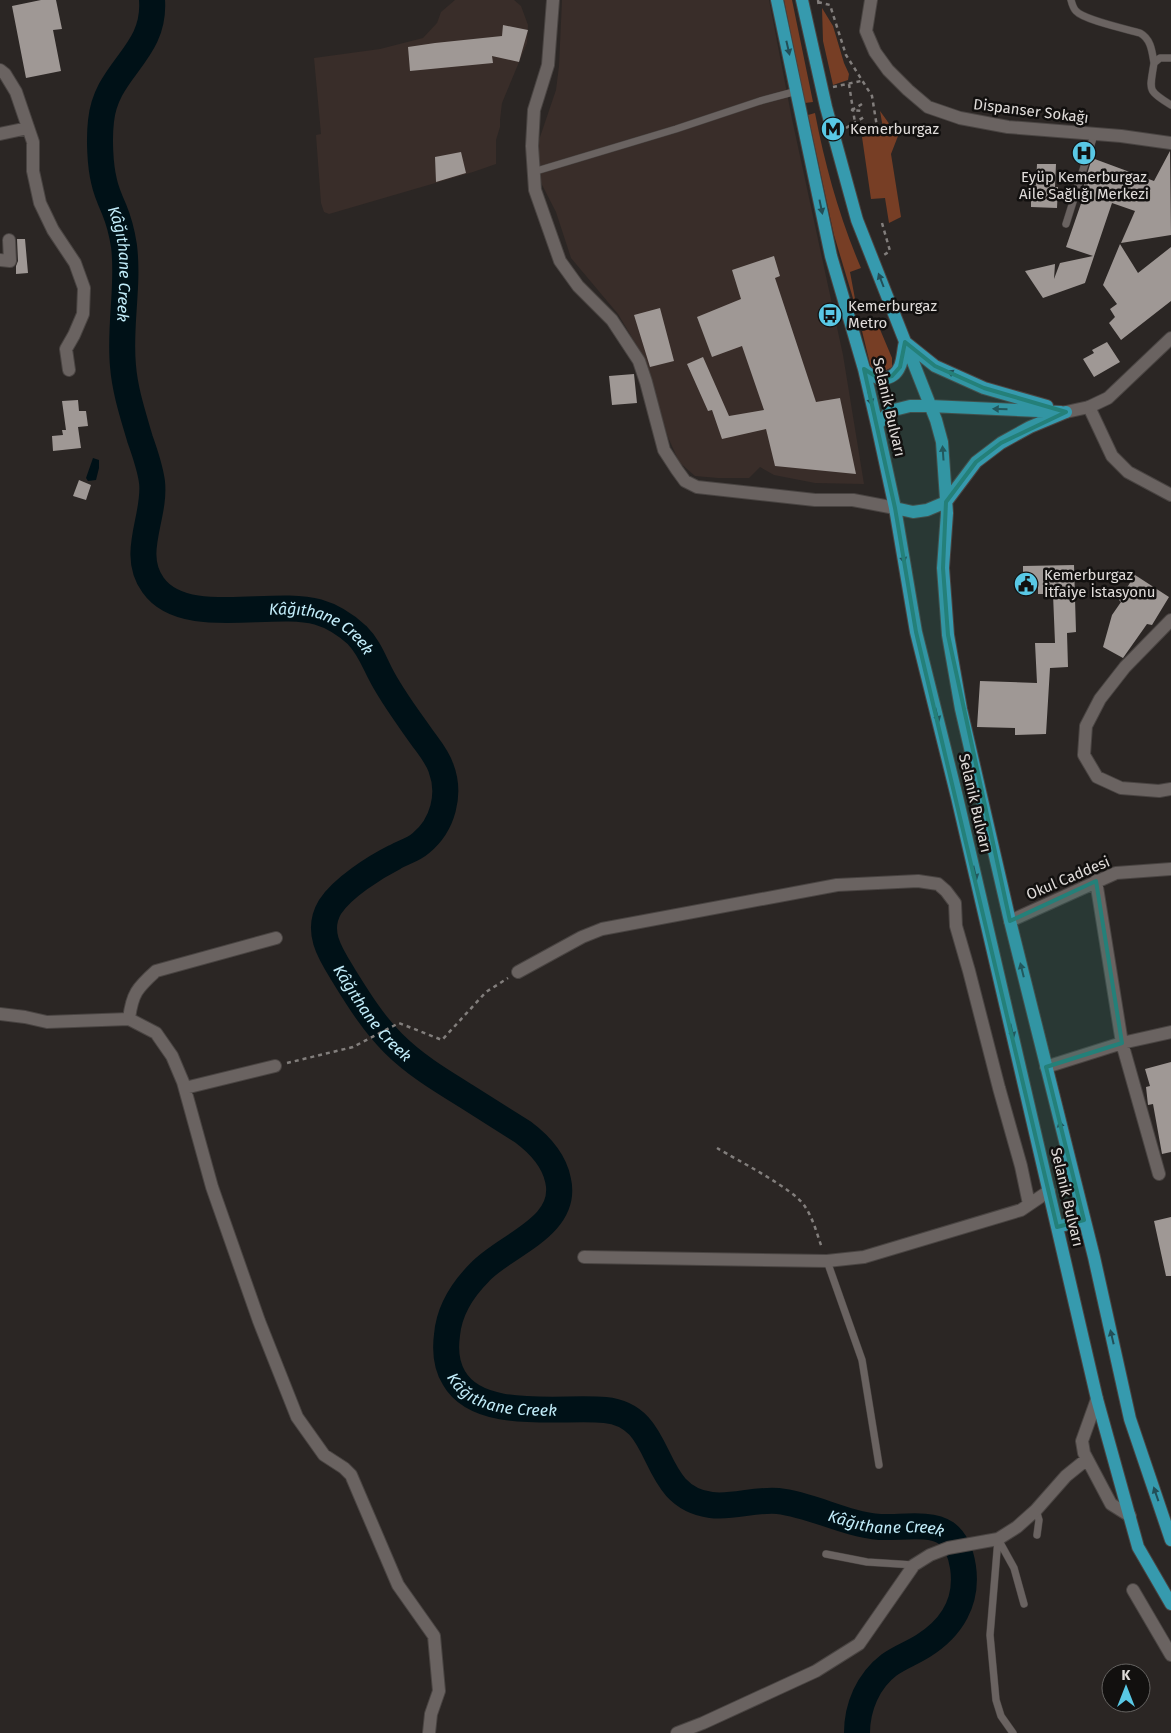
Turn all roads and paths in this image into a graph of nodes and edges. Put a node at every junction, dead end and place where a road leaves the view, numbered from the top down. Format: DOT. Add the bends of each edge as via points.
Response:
graph roads {
  1 [pos="553,0"];
  2 [pos="777,0"];
  3 [pos="802,0"];
  4 [pos="871,0"];
  5 [pos="1071,0"];
  6 [pos="818,2"];
  7 [pos="1171,58"];
  8 [pos="1154,63"];
  9 [pos="0,70"];
  10 [pos="861,81"];
  11 [pos="849,84"];
  12 [pos="832,88"];
  13 [pos="797,91"];
  14 [pos="862,104"];
  15 [pos="1171,104"];
  16 [pos="852,110"];
  17 [pos="863,111"];
  18 [pos="864,117"];
  19 [pos="855,123"];
  20 [pos="865,125"];
  21 [pos="877,127"];
  22 [pos="28,128"];
  23 [pos="846,128"];
  24 [pos="0,134"];
  25 [pos="1094,135"];
  26 [pos="1171,143"];
  27 [pos="533,172"];
  28 [pos="882,224"];
  29 [pos="1066,224"];
  30 [pos="9,240"];
  31 [pos="0,260"];
  32 [pos="874,263"];
  33 [pos="1171,338"];
  34 [pos="905,342"];
  35 [pos="864,369"];
  36 [pos="69,370"];
  37 [pos="930,406"];
  38 [pos="1089,408"];
  39 [pos="1066,412"];
  40 [pos="877,425"];
  41 [pos="1171,495"];
  42 [pos="946,502"];
  43 [pos="895,508"];
  44 [pos="1171,620"];
  45 [pos="1171,789"];
  46 [pos="1171,869"];
  47 [pos="1096,881"];
  48 [pos="1010,921"];
  49 [pos="276,938"];
  50 [pos="518,972"];
  51 [pos="0,1014"];
  52 [pos="129,1018"];
  53 [pos="1171,1032"];
  54 [pos="1122,1043"];
  55 [pos="275,1066"];
  56 [pos="1046,1067"];
  57 [pos="185,1088"];
  58 [pos="717,1148"];
  59 [pos="1159,1174"];
  60 [pos="1049,1191"];
  61 [pos="1029,1204"];
  62 [pos="1084,1220"];
  63 [pos="1057,1227"];
  64 [pos="584,1257"];
  65 [pos="827,1261"];
  66 [pos="1097,1399"];
  67 [pos="1087,1459"];
  68 [pos="879,1465"];
  69 [pos="1036,1510"];
  70 [pos="1130,1516"];
  71 [pos="1037,1534"];
  72 [pos="998,1539"];
  73 [pos="1171,1540"];
  74 [pos="826,1554"];
  75 [pos="914,1565"];
  76 [pos="1133,1590"];
  77 [pos="1024,1604"];
  78 [pos="1171,1604"];
  79 [pos="1171,1655"];
  80 [pos="429,1733"];
  81 [pos="677,1733"];
  82 [pos="1013,1733"];
  1 -- 27 [label="street" via="548,65 534,110"];
  2 -- 13 [label="main road, Selanik Bulvarı, one-way"];
  3 -- 32 [label="main road, Selanik Bulvarı" via="857,220"];
  4 -- 25 [label="street, Dispanser Sokağı" via="866,31 875,52 888,70 928,106 960,118"];
  5 -- 8 [label="lane" via="1077,12 1146,36"];
  6 -- 10 [label="path" via="830,5 846,55"];
  7 -- 8 [label="lane" via="1160,58"];
  8 -- 15 [label="lane" via="1152,92"];
  9 -- 22 [label="street" via="16,92"];
  10 -- 11 [label="path"];
  10 -- 21 [label="path" via="872,96"];
  11 -- 12 [label="path"];
  11 -- 16 [label="path"];
  13 -- 27 [label="lane"];
  13 -- 35 [label="main road, Selanik Bulvarı, one-way" via="831,256"];
  14 -- 16 [label="path"];
  16 -- 17 [label="path"];
  16 -- 19 [label="path"];
  18 -- 19 [label="path"];
  19 -- 20 [label="path"];
  19 -- 23 [label="path"];
  22 -- 24 [label="street"];
  22 -- 36 [label="street" via="33,142 33,172 40,202 53,230 75,263 84,288 83,314 66,348"];
  25 -- 26 [label="street, Dispanser Sokağı"];
  25 -- 29 [label="lane"];
  27 -- 43 [label="street" via="535,190 560,262 578,286 612,320 639,361 664,450 685,481 712,490 815,500 853,500"];
  28 -- 32 [label="path" via="890,251"];
  30 -- 31 [label="street" via="10,262"];
  34 -- 32 [label="main road, Selanik Bulvarı, one-way"];
  33 -- 38 [label="street" via="1108,398"];
  34 -- 35 [label="main road" via="900,367 892,376 880,379 870,376"];
  34 -- 37 [label="main road, Selanik Bulvarı"];
  39 -- 34 [label="main road, one-way" via="984,388 935,366"];
  35 -- 40 [label="main road, Selanik Bulvarı, one-way"];
  39 -- 37 [label="main road, one-way"];
  37 -- 40 [label="main road" via="890,411"];
  42 -- 37 [label="main road, Selanik Bulvarı, one-way" via="942,442"];
  38 -- 39 [label="street"];
  38 -- 41 [label="street" via="1112,456 1128,472"];
  39 -- 42 [label="main road" via="1001,443 976,462"];
  40 -- 43 [label="main road, Selanik Bulvarı"];
  42 -- 43 [label="main road" via="913,512"];
  42 -- 48 [label="main road, Selanik Bulvarı" via="943,568 948,635 961,709"];
  43 -- 60 [label="main road, Selanik Bulvarı, one-way" via="916,632"];
  44 -- 45 [label="street" via="1125,667 1100,699 1086,726 1084,755 1097,777 1121,788"];
  46 -- 47 [label="street, Okul Caddesi" via="1116,873"];
  47 -- 48 [label="street, Okul Caddesi"];
  47 -- 54 [label="street"];
  56 -- 48 [label="main road, Selanik Bulvarı, one-way"];
  49 -- 52 [label="street" via="156,971 141,984 131,1000"];
  50 -- 55 [label="path" via="486,992 442,1040 399,1023 353,1047"];
  50 -- 61 [label="street" via="602,929 837,885 918,881 938,884 955,903 956,926"];
  51 -- 52 [label="street" via="47,1022"];
  52 -- 57 [label="street" via="156,1033 172,1056"];
  53 -- 54 [label="street"];
  54 -- 56 [label="street"];
  54 -- 59 [label="street"];
  55 -- 57 [label="street"];
  62 -- 56 [label="main road, Selanik Bulvarı, one-way"];
  57 -- 80 [label="street" via="212,1187 297,1417 324,1455 351,1475 398,1585 434,1636 439,1691"];
  58 -- 65 [label="path" via="784,1188 804,1204"];
  60 -- 61 [label="street"];
  60 -- 63 [label="main road, Selanik Bulvarı"];
  61 -- 65 [label="street" via="1021,1210 864,1257"];
  62 -- 63 [label="main road"];
  73 -- 62 [label="main road, Selanik Bulvarı, one-way" via="1130,1419"];
  63 -- 66 [label="main road, Selanik Bulvarı"];
  64 -- 65 [label="street"];
  65 -- 68 [label="lane" via="862,1360"];
  66 -- 67 [label="street" via="1082,1441"];
  66 -- 70 [label="main road, Selanik Bulvarı"];
  67 -- 69 [label="street" via="1066,1476"];
  67 -- 70 [label="street" via="1111,1504"];
  69 -- 71 [label="lane" via="1039,1520"];
  69 -- 72 [label="street"];
  70 -- 78 [label="main road, Selanik Bulvarı" via="1138,1547"];
  72 -- 75 [label="street" via="948,1548"];
  72 -- 77 [label="lane" via="1014,1568"];
  72 -- 82 [label="lane" via="990,1635 996,1700 1001,1716"];
  74 -- 75 [label="lane" via="867,1562"];
  75 -- 81 [label="street" via="859,1644 816,1671"];
  76 -- 79 [label="street"];
}
